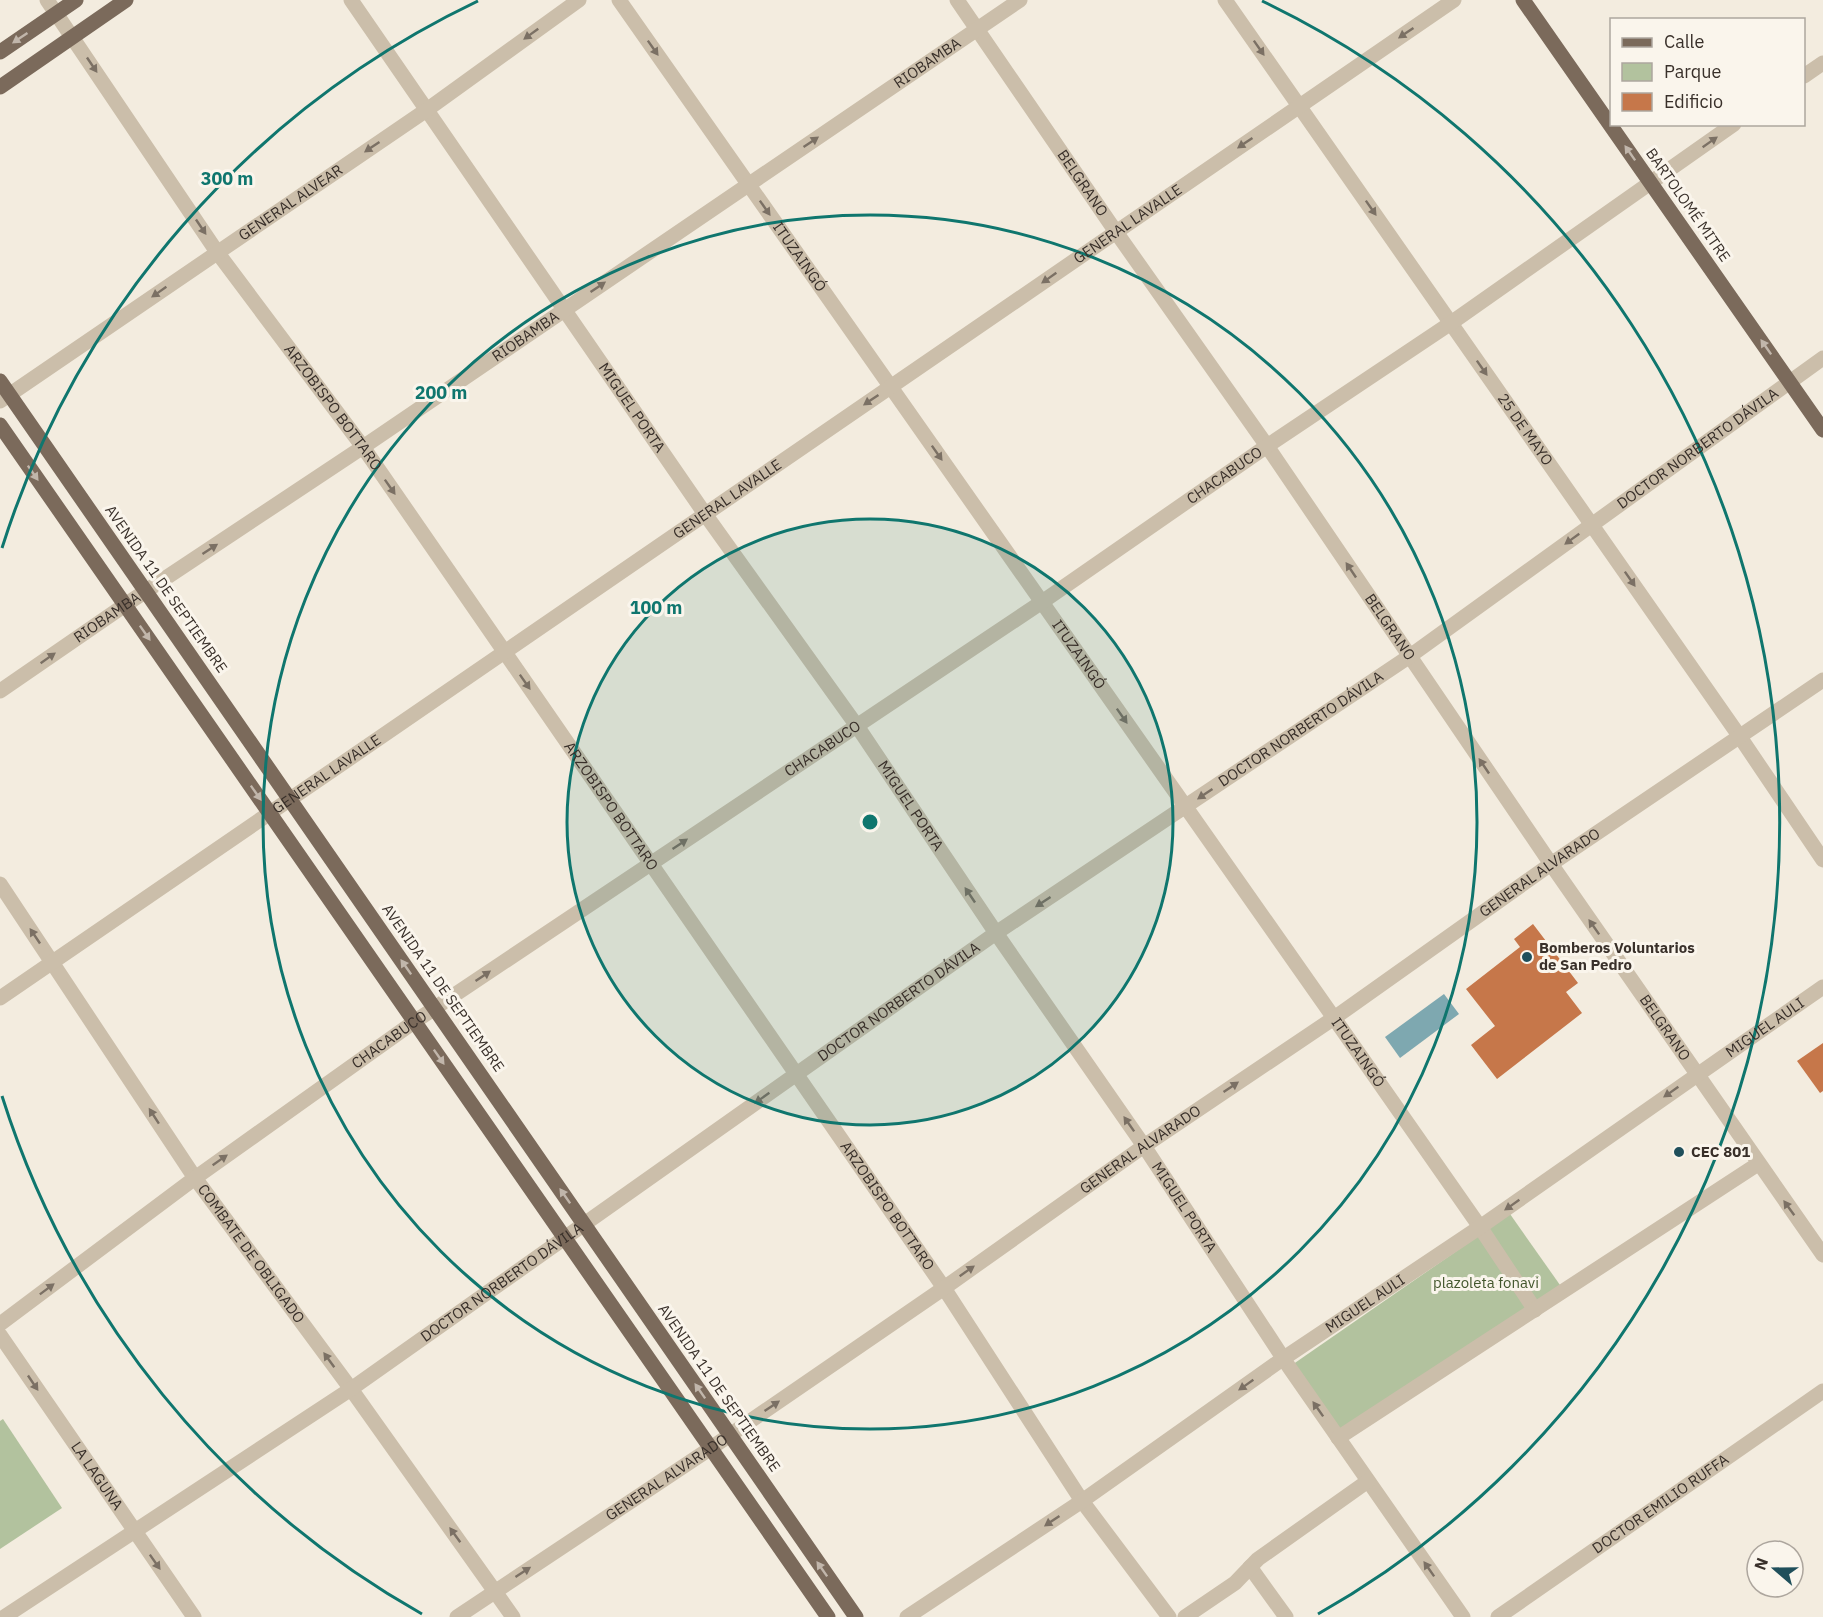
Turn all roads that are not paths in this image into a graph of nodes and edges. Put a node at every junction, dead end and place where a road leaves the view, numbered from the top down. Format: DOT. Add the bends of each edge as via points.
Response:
graph roads {
  1 [pos="47,0"];
  2 [pos="76,0"];
  3 [pos="126,0"];
  4 [pos="351,0"];
  5 [pos="579,0"];
  6 [pos="619,0"];
  7 [pos="957,0"];
  8 [pos="1020,0"];
  9 [pos="1226,0"];
  10 [pos="1454,0"];
  11 [pos="1523,0"];
  12 [pos="56,13"];
  13 [pos="977,29"];
  14 [pos="73,36"];
  15 [pos="0,52"];
  16 [pos="1823,63"];
  17 [pos="1805,75"];
  18 [pos="0,87"];
  19 [pos="1299,106"];
  20 [pos="428,109"];
  21 [pos="1610,124"];
  22 [pos="1611,126"];
  23 [pos="1731,126"];
  24 [pos="1651,183"];
  25 [pos="749,184"];
  26 [pos="1116,232"];
  27 [pos="217,252"];
  28 [pos="564,311"];
  29 [pos="1451,323"];
  30 [pos="1823,358"];
  31 [pos="0,381"];
  32 [pos="1789,381"];
  33 [pos="891,387"];
  34 [pos="5,398"];
  35 [pos="0,425"];
  36 [pos="1823,430"];
  37 [pos="1267,446"];
  38 [pos="363,447"];
  39 [pos="705,514"];
  40 [pos="1592,525"];
  41 [pos="146,591"];
  42 [pos="1042,602"];
  43 [pos="125,605"];
  44 [pos="504,652"];
  45 [pos="1410,656"];
  46 [pos="1823,680"];
  47 [pos="0,691"];
  48 [pos="856,726"];
  49 [pos="1740,737"];
  50 [pos="291,800"];
  51 [pos="1186,807"];
  52 [pos="271,814"];
  53 [pos="1823,860"];
  54 [pos="651,863"];
  55 [pos="1551,864"];
  56 [pos="0,885"];
  57 [pos="996,933"];
  58 [pos="52,962"];
  59 [pos="1823,987"];
  60 [pos="0,998"];
  61 [pos="435,1008"];
  62 [pos="1334,1018"];
  63 [pos="414,1022"];
  64 [pos="796,1074"];
  65 [pos="1696,1075"];
  66 [pos="1144,1146"];
  67 [pos="1758,1164"];
  68 [pos="195,1178"];
  69 [pos="584,1224"];
  70 [pos="1480,1227"];
  71 [pos="564,1238"];
  72 [pos="1823,1255"];
  73 [pos="944,1288"];
  74 [pos="1535,1310"];
  75 [pos="0,1324"];
  76 [pos="0,1335"];
  77 [pos="1284,1358"];
  78 [pos="351,1389"];
  79 [pos="1823,1391"];
  80 [pos="730,1435"];
  81 [pos="1338,1438"];
  82 [pos="711,1448"];
  83 [pos="1368,1481"];
  84 [pos="1082,1501"];
  85 [pos="134,1533"];
  86 [pos="1250,1567"];
  87 [pos="495,1590"];
  88 [pos="4,1617"];
  89 [pos="194,1617"];
  90 [pos="457,1617"];
  91 [pos="513,1617"];
  92 [pos="828,1617"];
  93 [pos="856,1617"];
  94 [pos="907,1617"];
  95 [pos="1169,1617"];
  96 [pos="1185,1617"];
  97 [pos="1286,1617"];
  98 [pos="1463,1617"];
  99 [pos="1498,1617"];
  1 -- 12 [label="street, ARZOBISPO BOTTARO"];
  2 -- 12 [label="main road"];
  3 -- 14 [label="main road"];
  4 -- 20 [label="street, MIGUEL PORTA"];
  5 -- 20 [label="street, GENERAL ALVEAR, one-way"];
  6 -- 25 [label="street, ITUZAINGÓ, one-way"];
  7 -- 13 [label="street, BELGRANO"];
  8 -- 13 [label="street, RIOBAMBA"];
  9 -- 19 [label="street, 25 DE MAYO, one-way"];
  10 -- 19 [label="street, GENERAL LAVALLE, one-way"];
  21 -- 11 [label="main road, BARTOLOMÉ MITRE, one-way"];
  12 -- 14 [label="street, ARZOBISPO BOTTARO"];
  12 -- 15 [label="main road, one-way"];
  25 -- 13 [label="street, RIOBAMBA, one-way"];
  13 -- 26 [label="street, BELGRANO"];
  14 -- 18 [label="main road"];
  14 -- 27 [label="street, ARZOBISPO BOTTARO, one-way"];
  16 -- 17 [label="street"];
  19 -- 26 [label="street, GENERAL LAVALLE, one-way"];
  19 -- 29 [label="street, 25 DE MAYO, one-way"];
  20 -- 27 [label="street, GENERAL ALVEAR, one-way"];
  20 -- 28 [label="street, MIGUEL PORTA"];
  24 -- 22 [label="main road, BARTOLOMÉ MITRE, one-way"];
  24 -- 23 [label="street, CHACABUCO, one-way"];
  24 -- 29 [label="street, CHACABUCO"];
  32 -- 24 [label="main road, BARTOLOMÉ MITRE, one-way"];
  28 -- 25 [label="street, RIOBAMBA, one-way"];
  25 -- 33 [label="street, ITUZAINGÓ, one-way"];
  26 -- 33 [label="street, GENERAL LAVALLE, one-way"];
  26 -- 37 [label="street, BELGRANO"];
  27 -- 34 [label="street, GENERAL ALVEAR, one-way"];
  27 -- 38 [label="street, ARZOBISPO BOTTARO"];
  28 -- 38 [label="street, RIOBAMBA"];
  28 -- 39 [label="street, MIGUEL PORTA"];
  29 -- 37 [label="street, CHACABUCO"];
  29 -- 40 [label="street, 25 DE MAYO, one-way"];
  30 -- 32 [label="street, DOCTOR NORBERTO DÁVILA"];
  31 -- 34 [label="main road, AVENIDA 11 DE SEPTIEMBRE"];
  32 -- 36 [label="main road, BARTOLOMÉ MITRE"];
  32 -- 40 [label="street, DOCTOR NORBERTO DÁVILA"];
  33 -- 39 [label="street, GENERAL LAVALLE, one-way"];
  33 -- 42 [label="street, ITUZAINGÓ, one-way"];
  34 -- 41 [label="main road, AVENIDA 11 DE SEPTIEMBRE"];
  35 -- 43 [label="main road, one-way"];
  37 -- 42 [label="street, CHACABUCO"];
  45 -- 37 [label="street, BELGRANO, one-way"];
  41 -- 38 [label="street, RIOBAMBA, one-way"];
  38 -- 44 [label="street, ARZOBISPO BOTTARO, one-way"];
  39 -- 44 [label="street, GENERAL LAVALLE"];
  39 -- 48 [label="street, MIGUEL PORTA"];
  40 -- 45 [label="street, DOCTOR NORBERTO DÁVILA, one-way"];
  40 -- 49 [label="street, 25 DE MAYO, one-way"];
  41 -- 43 [label="street, RIOBAMBA"];
  41 -- 50 [label="main road, AVENIDA 11 DE SEPTIEMBRE"];
  42 -- 48 [label="street, CHACABUCO"];
  42 -- 51 [label="street, ITUZAINGÓ, one-way"];
  47 -- 43 [label="street, RIOBAMBA, one-way"];
  43 -- 52 [label="main road, one-way"];
  44 -- 50 [label="street, GENERAL LAVALLE"];
  44 -- 54 [label="street, ARZOBISPO BOTTARO, one-way"];
  45 -- 51 [label="street, DOCTOR NORBERTO DÁVILA, one-way"];
  55 -- 45 [label="street, BELGRANO, one-way"];
  46 -- 49 [label="street, GENERAL ALVARADO"];
  54 -- 48 [label="street, CHACABUCO, one-way"];
  57 -- 48 [label="street, MIGUEL PORTA, one-way"];
  49 -- 53 [label="street, 25 DE MAYO"];
  49 -- 55 [label="street, GENERAL ALVARADO"];
  50 -- 52 [label="street, GENERAL LAVALLE"];
  61 -- 50 [label="main road, AVENIDA 11 DE SEPTIEMBRE, one-way"];
  51 -- 57 [label="street, DOCTOR NORBERTO DÁVILA, one-way"];
  51 -- 62 [label="street, ITUZAINGÓ"];
  52 -- 58 [label="street, GENERAL LAVALLE"];
  52 -- 63 [label="main road"];
  61 -- 54 [label="street, CHACABUCO, one-way"];
  54 -- 64 [label="street, ARZOBISPO BOTTARO"];
  55 -- 62 [label="street, GENERAL ALVARADO"];
  65 -- 55 [label="street, BELGRANO, one-way"];
  58 -- 56 [label="street, COMBATE DE OBLIGADO, one-way"];
  57 -- 64 [label="street, DOCTOR NORBERTO DÁVILA"];
  66 -- 57 [label="street, MIGUEL PORTA, one-way"];
  58 -- 60 [label="street, GENERAL LAVALLE"];
  68 -- 58 [label="street, COMBATE DE OBLIGADO, one-way"];
  59 -- 65 [label="street, MIGUEL AULI"];
  61 -- 63 [label="street, CHACABUCO"];
  69 -- 61 [label="main road, AVENIDA 11 DE SEPTIEMBRE, one-way"];
  66 -- 62 [label="street, GENERAL ALVARADO, one-way"];
  62 -- 70 [label="street, ITUZAINGÓ"];
  68 -- 63 [label="street, CHACABUCO, one-way"];
  63 -- 71 [label="main road, one-way"];
  64 -- 69 [label="street, DOCTOR NORBERTO DÁVILA, one-way"];
  64 -- 73 [label="street, ARZOBISPO BOTTARO"];
  65 -- 67 [label="street, BELGRANO"];
  65 -- 70 [label="street, MIGUEL AULI, one-way"];
  73 -- 66 [label="street, GENERAL ALVARADO, one-way"];
  66 -- 77 [label="street, MIGUEL PORTA"];
  72 -- 67 [label="street, BELGRANO, one-way"];
  67 -- 74 [label="street"];
  75 -- 68 [label="street, CHACABUCO, one-way"];
  78 -- 68 [label="street, COMBATE DE OBLIGADO, one-way"];
  69 -- 71 [label="street, DOCTOR NORBERTO DÁVILA"];
  80 -- 69 [label="main road, AVENIDA 11 DE SEPTIEMBRE, one-way"];
  70 -- 74 [label="street, ITUZAINGÓ"];
  70 -- 77 [label="street, MIGUEL AULI"];
  71 -- 78 [label="street, DOCTOR NORBERTO DÁVILA"];
  71 -- 82 [label="main road"];
  80 -- 73 [label="street, GENERAL ALVARADO, one-way"];
  73 -- 84 [label="street, ARZOBISPO BOTTARO"];
  74 -- 81 [label="street"];
  76 -- 85 [label="street, LA LAGUNA, one-way"];
  81 -- 77 [label="street, MIGUEL PORTA, one-way"];
  77 -- 84 [label="street, MIGUEL AULI, one-way"];
  78 -- 85 [label="street, DOCTOR NORBERTO DÁVILA"];
  87 -- 78 [label="street, COMBATE DE OBLIGADO, one-way"];
  79 -- 99 [label="street, DOCTOR EMILIO RUFFA"];
  80 -- 82 [label="street, GENERAL ALVARADO"];
  93 -- 80 [label="main road, AVENIDA 11 DE SEPTIEMBRE, one-way"];
  81 -- 83 [label="street, MIGUEL PORTA"];
  87 -- 82 [label="street, GENERAL ALVARADO, one-way"];
  82 -- 92 [label="main road"];
  83 -- 86 [label="street"];
  98 -- 83 [label="street, MIGUEL PORTA, one-way"];
  84 -- 94 [label="street, MIGUEL AULI, one-way"];
  84 -- 95 [label="street, ARZOBISPO BOTTARO"];
  85 -- 88 [label="street, DOCTOR NORBERTO DÁVILA"];
  85 -- 89 [label="street, LA LAGUNA, one-way"];
  86 -- 96 [label="street" via="1235,1583"];
  86 -- 97 [label="street"];
  87 -- 90 [label="street, GENERAL ALVARADO"];
  87 -- 91 [label="street, COMBATE DE OBLIGADO"];
}
